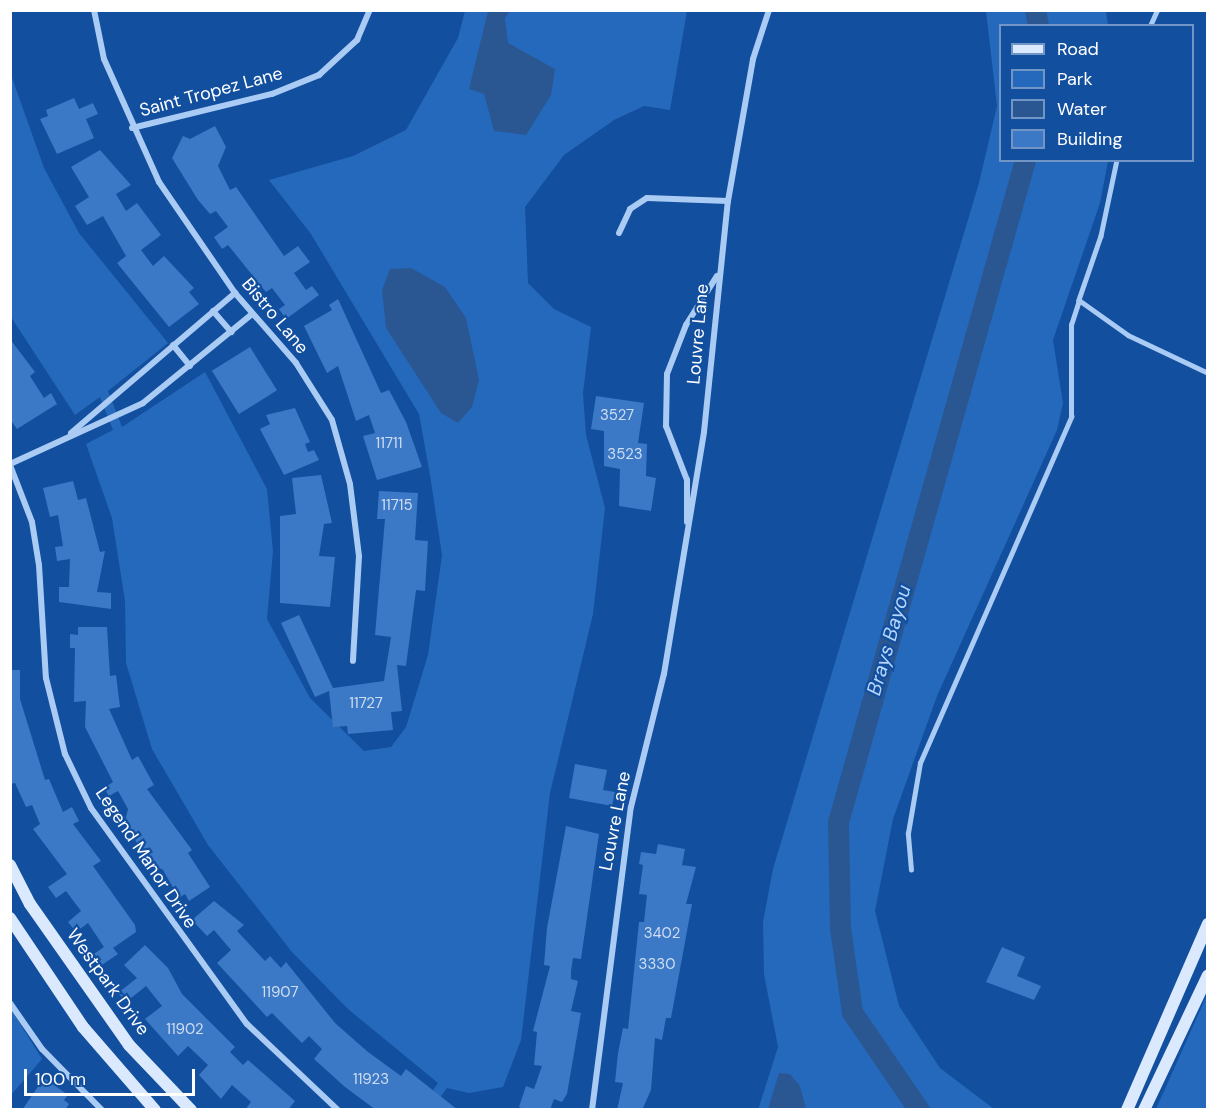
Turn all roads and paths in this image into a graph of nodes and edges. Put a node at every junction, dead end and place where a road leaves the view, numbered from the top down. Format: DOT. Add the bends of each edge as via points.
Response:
graph roads {
  1 [pos="94,10"];
  2 [pos="370,10"];
  3 [pos="769,10"];
  4 [pos="1157,10"];
  5 [pos="1151,24"];
  6 [pos="132,128"];
  7 [pos="1117,162"];
  8 [pos="728,201"];
  9 [pos="619,232"];
  10 [pos="719,273"];
  11 [pos="235,293"];
  12 [pos="1080,300"];
  13 [pos="213,311"];
  14 [pos="251,315"];
  15 [pos="231,332"];
  16 [pos="173,345"];
  17 [pos="190,366"];
  18 [pos="1208,373"];
  19 [pos="66,438"];
  20 [pos="10,465"];
  21 [pos="688,540"];
  22 [pos="353,661"];
  23 [pos="10,865"];
  24 [pos="911,870"];
  25 [pos="10,918"];
  26 [pos="1208,924"];
  27 [pos="1208,975"];
  28 [pos="10,1003"];
  29 [pos="102,1110"];
  30 [pos="155,1110"];
  31 [pos="191,1110"];
  32 [pos="338,1110"];
  33 [pos="592,1110"];
  34 [pos="1127,1110"];
  35 [pos="1144,1110"];
  1 -- 6 [label="street, Bistro Lane" via="104,59"];
  2 -- 6 [label="street, Saint Tropez Lane" via="357,40 319,75 272,94"];
  3 -- 8 [label="street, Louvre Lane" via="753,59"];
  4 -- 5 [label="lane"];
  6 -- 11 [label="street, Bistro Lane" via="159,182"];
  7 -- 12 [label="lane" via="1101,236"];
  8 -- 9 [label="street" via="646,198 630,209"];
  8 -- 10 [label="street, Louvre Lane"];
  10 -- 21 [label="street, Louvre Lane"];
  10 -- 21 [label="street, Louvre Lane" via="686,325 667,374 666,426 687,480"];
  11 -- 13 [label="street"];
  11 -- 14 [label="street, Bistro Lane"];
  12 -- 18 [label="lane" via="1119,330"];
  12 -- 24 [label="lane" via="1071,325 1071,417 920,763 908,833"];
  13 -- 15 [label="street"];
  13 -- 16 [label="street"];
  14 -- 15 [label="street"];
  14 -- 22 [label="street, Bistro Lane" via="296,363 332,420 350,484 359,556"];
  15 -- 17 [label="street"];
  16 -- 17 [label="street"];
  16 -- 19 [label="street"];
  17 -- 19 [label="street" via="132,409"];
  19 -- 20 [label="street"];
  20 -- 32 [label="street, Legend Manor Drive" via="38,554 46,615 46,678 65,754 91,808 247,1024"];
  21 -- 33 [label="street, Louvre Lane" via="664,674 631,807"];
  23 -- 31 [label="main road, Westpark Drive" via="30,904 129,1045"];
  25 -- 30 [label="main road" via="83,1028"];
  26 -- 34 [label="main road"];
  27 -- 35 [label="main road"];
  28 -- 29 [label="street" via="42,1049"];
}
